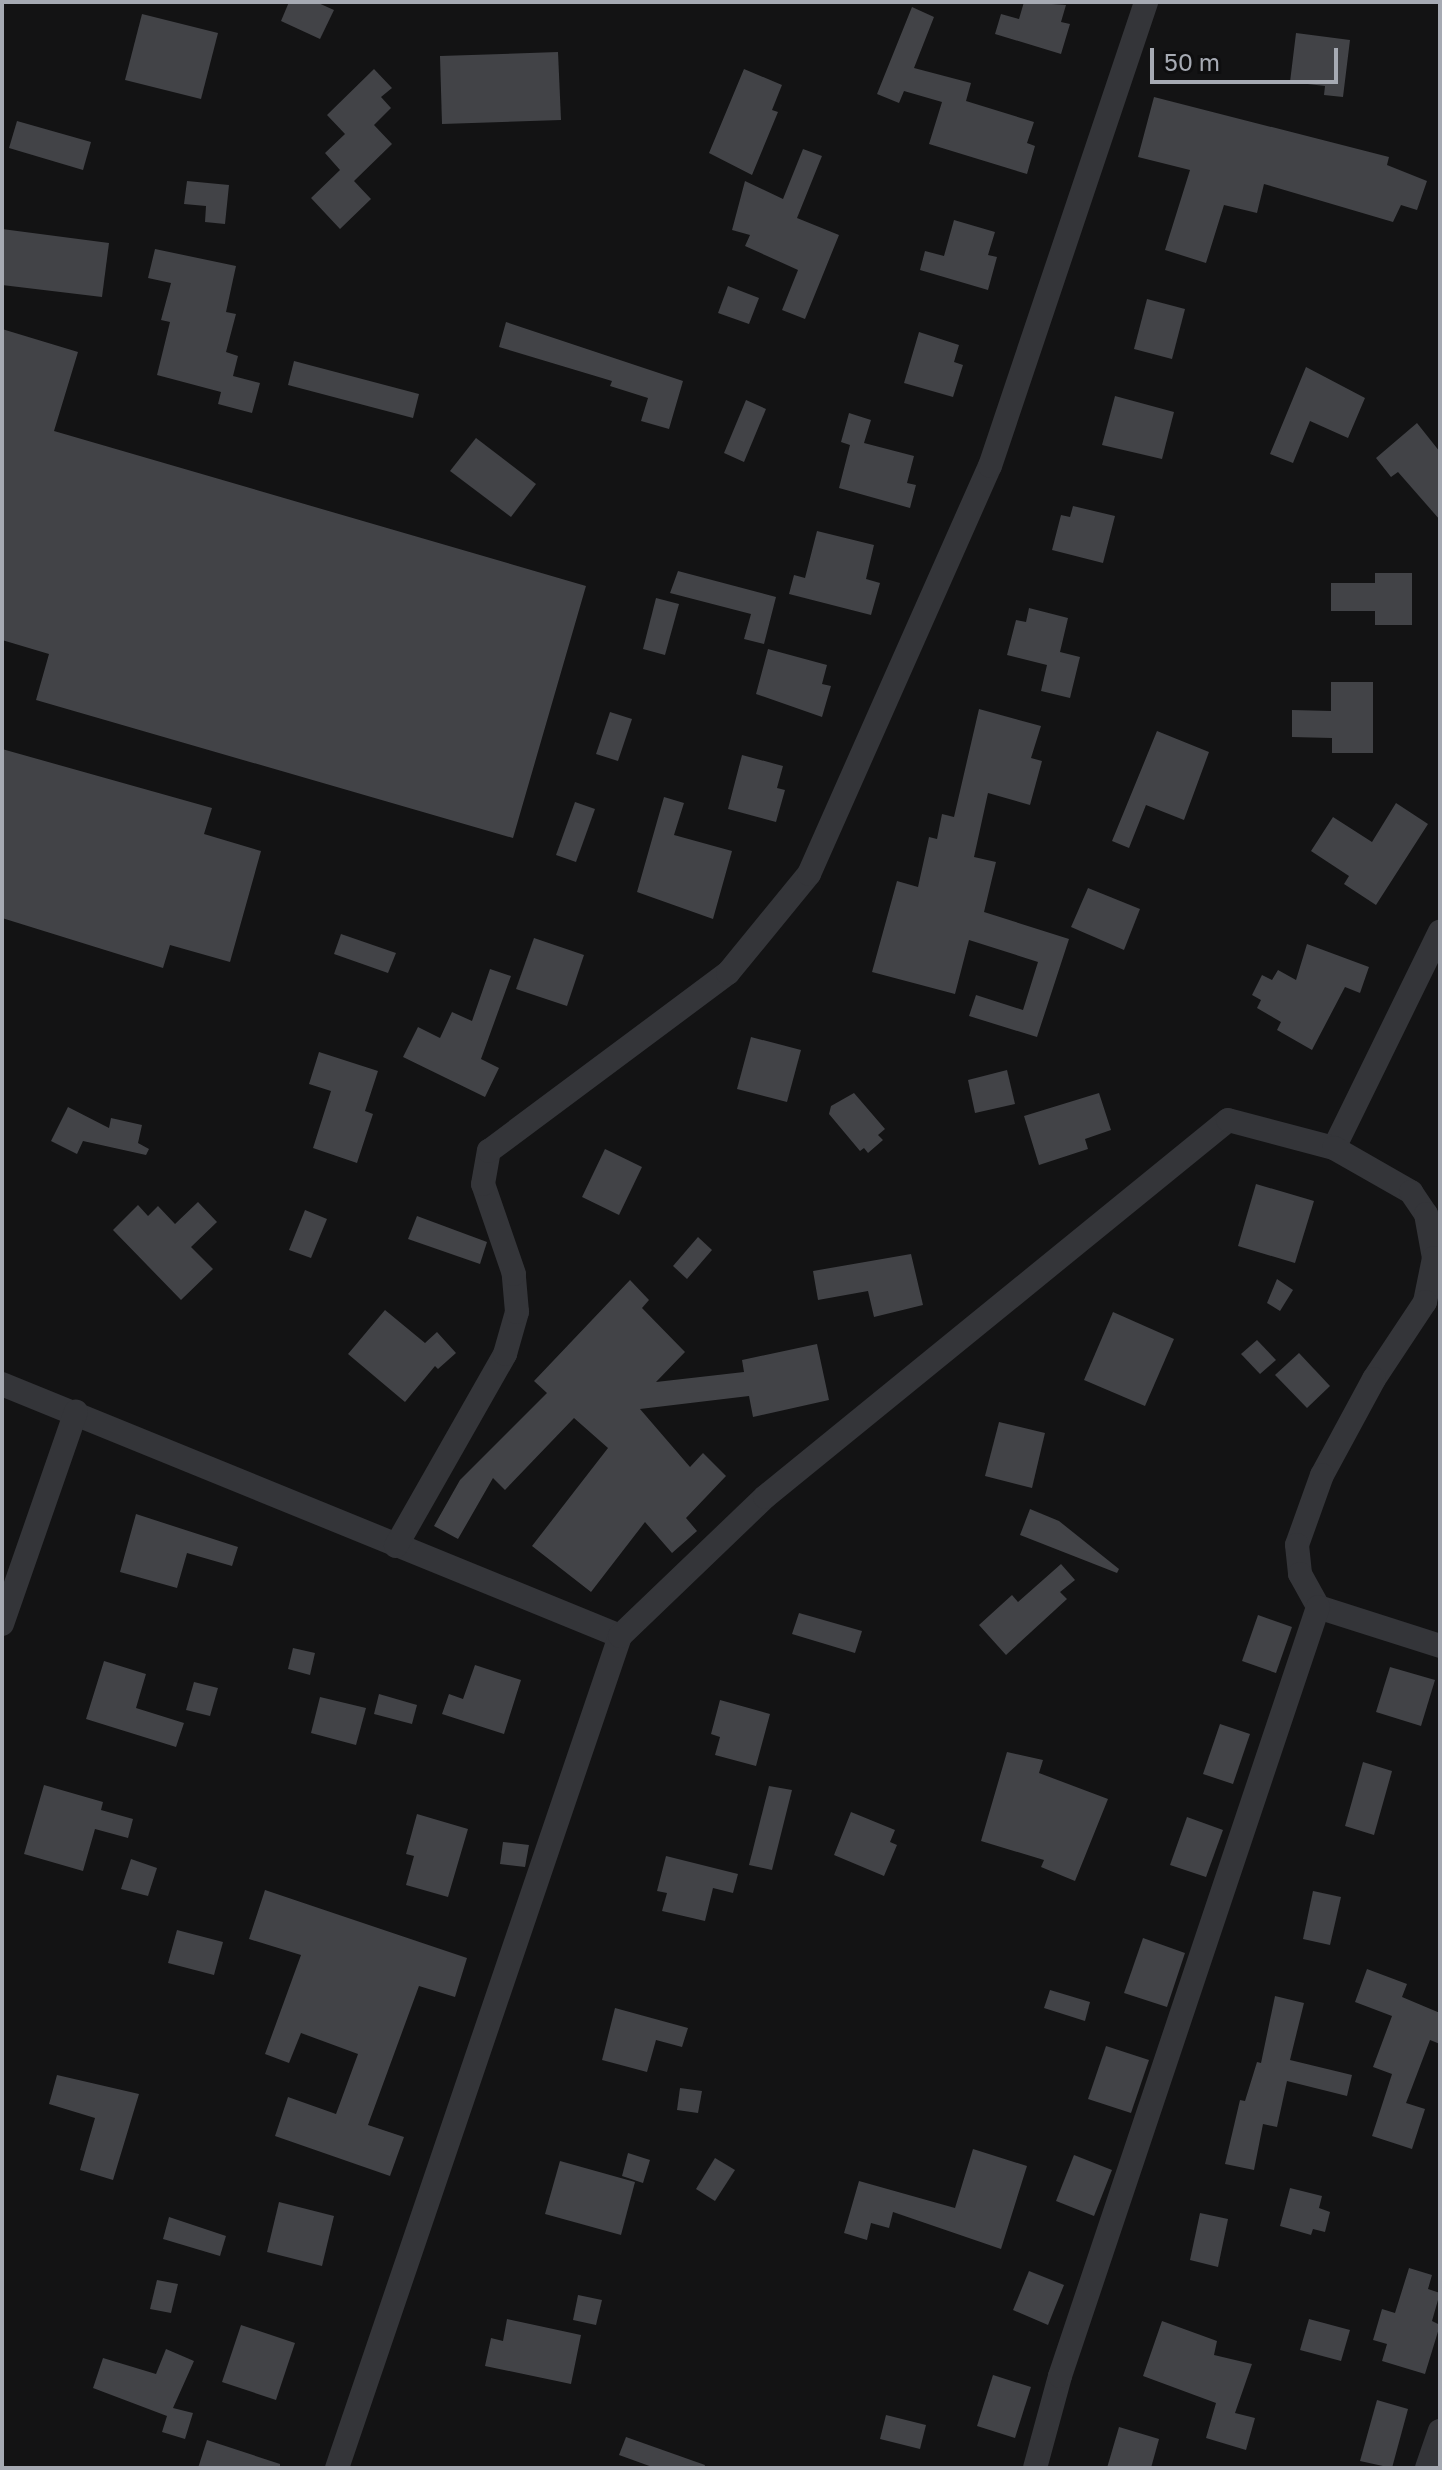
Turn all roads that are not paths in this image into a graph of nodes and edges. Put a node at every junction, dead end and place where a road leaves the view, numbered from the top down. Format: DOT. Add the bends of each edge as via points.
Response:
graph roads {
  1 [pos="1146,2"];
  2 [pos="1440,932"];
  3 [pos="1334,1148"];
  4 [pos="2,1384"];
  5 [pos="76,1412"];
  6 [pos="396,1546"];
  7 [pos="1318,1607"];
  8 [pos="2,1624"];
  9 [pos="620,1636"];
  10 [pos="1440,1646"];
  11 [pos="1440,2431"];
  12 [pos="337,2468"];
  13 [pos="1035,2468"];
  14 [pos="1427,2468"];
  1 -- 6 [label="street" via="990,466 809,874 728,973 489,1151 483,1184 514,1274 517,1312 505,1354"];
  2 -- 3 [label="street"];
  3 -- 7 [label="street" via="1411,1192 1426,1214 1434,1258 1425,1302 1374,1379 1322,1475 1297,1545 1300,1574"];
  3 -- 9 [label="street" via="1228,1120 765,1497"];
  4 -- 5 [label="street"];
  5 -- 6 [label="street"];
  5 -- 8 [label="street"];
  6 -- 9 [label="street"];
  7 -- 10 [label="street"];
  7 -- 13 [label="street" via="1060,2376"];
  9 -- 12 [label="street"];
  11 -- 14 [label="street"];
}
